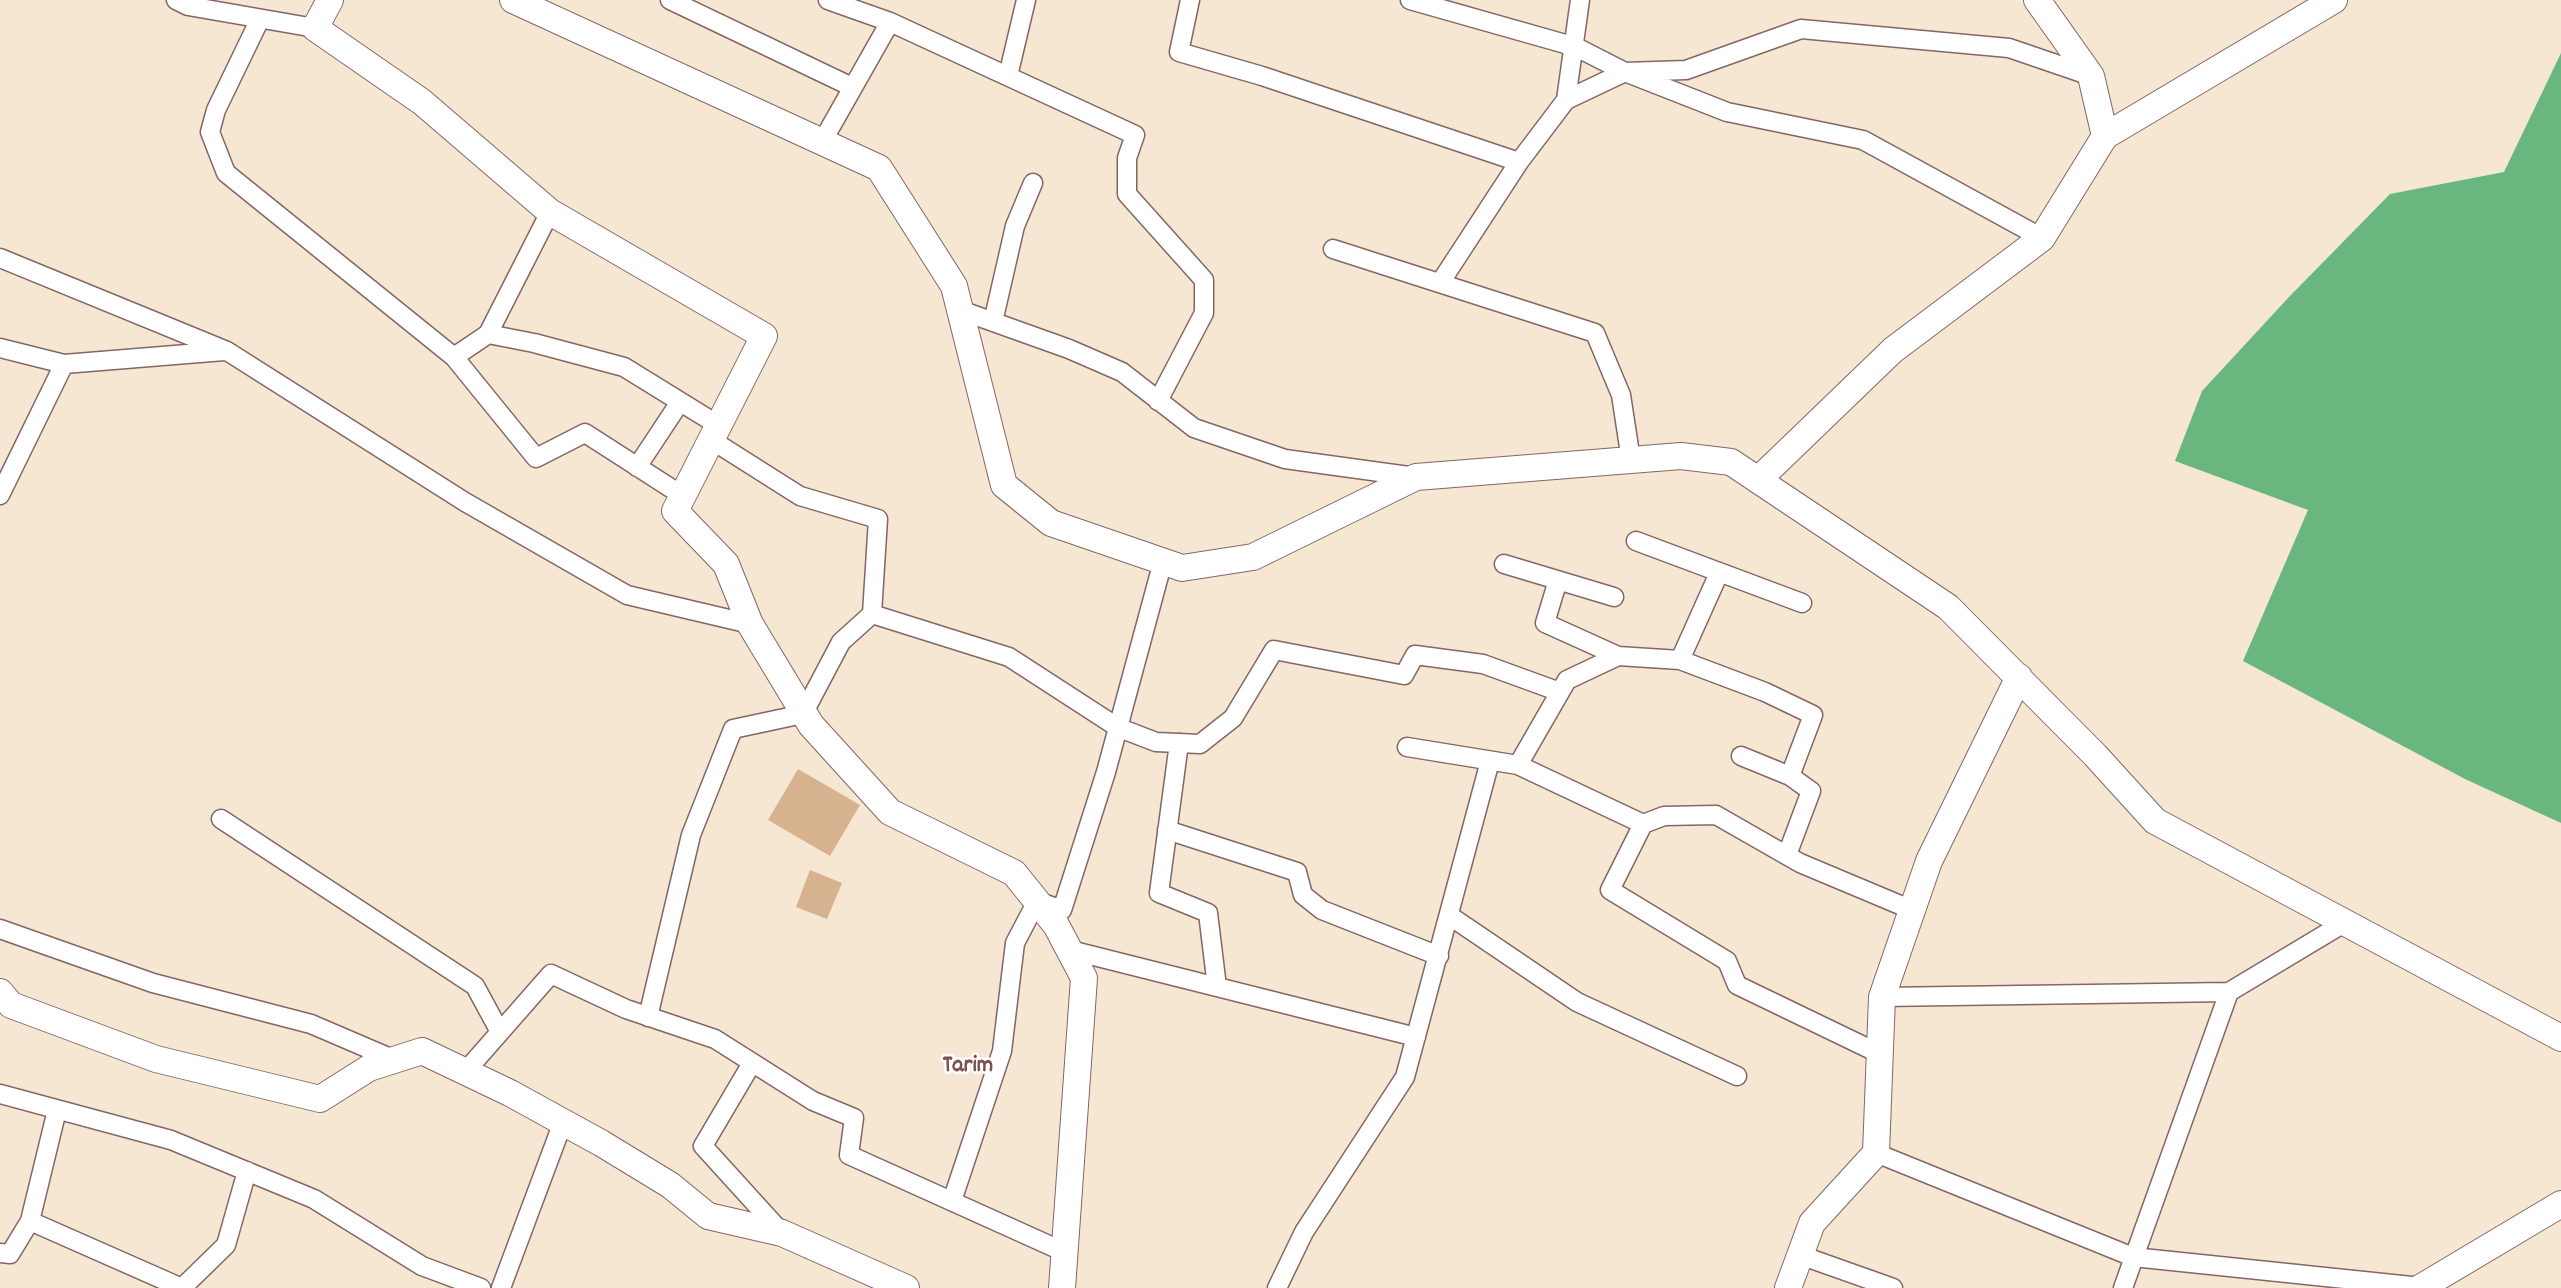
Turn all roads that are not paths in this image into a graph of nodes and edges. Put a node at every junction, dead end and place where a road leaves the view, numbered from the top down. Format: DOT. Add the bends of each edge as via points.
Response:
graph roads {
  1 [pos="176,0"];
  2 [pos="330,0"];
  3 [pos="513,0"];
  4 [pos="670,0"];
  5 [pos="828,0"];
  6 [pos="1026,0"];
  7 [pos="1190,0"];
  8 [pos="1410,0"];
  9 [pos="1580,0"];
  10 [pos="2037,0"];
  11 [pos="2334,0"];
  12 [pos="260,19"];
  13 [pos="890,22"];
  14 [pos="315,28"];
  15 [pos="1576,47"];
  16 [pos="1625,72"];
  17 [pos="1008,76"];
  18 [pos="2091,76"];
  19 [pos="852,87"];
  20 [pos="1566,100"];
  21 [pos="2105,136"];
  22 [pos="822,142"];
  23 [pos="1519,162"];
  24 [pos="1033,183"];
  25 [pos="550,212"];
  26 [pos="2042,238"];
  27 [pos="1333,249"];
  28 [pos="0,258"];
  29 [pos="1440,283"];
  30 [pos="960,310"];
  31 [pos="993,322"];
  32 [pos="488,334"];
  33 [pos="0,348"];
  34 [pos="227,351"];
  35 [pos="454,357"];
  36 [pos="64,364"];
  37 [pos="1158,401"];
  38 [pos="680,402"];
  39 [pos="714,432"];
  40 [pos="1631,460"];
  41 [pos="637,467"];
  42 [pos="1416,477"];
  43 [pos="1758,480"];
  44 [pos="0,495"];
  45 [pos="683,496"];
  46 [pos="1636,541"];
  47 [pos="1163,561"];
  48 [pos="1504,564"];
  49 [pos="1719,573"];
  50 [pos="1558,580"];
  51 [pos="1614,597"];
  52 [pos="1802,603"];
  53 [pos="872,614"];
  54 [pos="750,624"];
  55 [pos="1618,656"];
  56 [pos="1680,660"];
  57 [pos="2019,677"];
  58 [pos="1560,692"];
  59 [pos="803,714"];
  60 [pos="1117,726"];
  61 [pos="1179,743"];
  62 [pos="1407,747"];
  63 [pos="1741,756"];
  64 [pos="1490,761"];
  65 [pos="1518,765"];
  66 [pos="1790,776"];
  67 [pos="221,819"];
  68 [pos="1642,824"];
  69 [pos="1167,830"];
  70 [pos="1787,855"];
  71 [pos="1037,901"];
  72 [pos="1912,910"];
  73 [pos="1450,916"];
  74 [pos="2344,922"];
  75 [pos="0,929"];
  76 [pos="1070,950"];
  77 [pos="1439,956"];
  78 [pos="1217,987"];
  79 [pos="0,992"];
  80 [pos="2229,992"];
  81 [pos="1882,997"];
  82 [pos="648,1017"];
  83 [pos="500,1032"];
  84 [pos="1416,1037"];
  85 [pos="2561,1038"];
  86 [pos="1880,1054"];
  87 [pos="395,1060"];
  88 [pos="752,1063"];
  89 [pos="465,1072"];
  90 [pos="1737,1076"];
  91 [pos="0,1094"];
  92 [pos="57,1110"];
  93 [pos="563,1122"];
  94 [pos="1876,1153"];
  95 [pos="247,1171"];
  96 [pos="952,1201"];
  97 [pos="2561,1204"];
  98 [pos="30,1221"];
  99 [pos="782,1233"];
  100 [pos="1062,1251"];
  101 [pos="0,1253"];
  102 [pos="1800,1255"];
  103 [pos="2133,1257"];
  104 [pos="2424,1287"];
  105 [pos="182,1288"];
  106 [pos="481,1288"];
  107 [pos="501,1288"];
  108 [pos="906,1288"];
  109 [pos="1062,1288"];
  110 [pos="1277,1288"];
  111 [pos="1788,1288"];
  112 [pos="1893,1288"];
  113 [pos="2123,1288"];
  1 -- 12 [label="street" via="188,6"];
  2 -- 14 [label="main road"];
  3 -- 22 [label="main road"];
  4 -- 19 [label="street"];
  5 -- 13 [label="street"];
  6 -- 17 [label="street"];
  7 -- 23 [label="street" via="1179,52"];
  8 -- 15 [label="street"];
  9 -- 15 [label="street"];
  10 -- 18 [label="main road"];
  11 -- 21 [label="main road"];
  12 -- 14 [label="street"];
  12 -- 35 [label="street" via="216,110 210,132 226,173"];
  13 -- 17 [label="street"];
  13 -- 19 [label="street"];
  14 -- 25 [label="main road" via="422,102"];
  15 -- 16 [label="street"];
  15 -- 20 [label="street"];
  16 -- 18 [label="street" via="1686,70 1802,29 2009,48"];
  16 -- 20 [label="street"];
  16 -- 26 [label="street" via="1727,112 1863,140"];
  17 -- 37 [label="street" via="1136,135 1127,158 1127,194 1204,280 1204,313"];
  18 -- 21 [label="main road"];
  19 -- 22 [label="street"];
  20 -- 23 [label="street"];
  21 -- 26 [label="main road"];
  22 -- 30 [label="main road" via="879,168 954,286"];
  23 -- 29 [label="street"];
  24 -- 31 [label="street" via="1015,226"];
  25 -- 32 [label="street"];
  25 -- 39 [label="main road" via="764,336"];
  26 -- 43 [label="main road" via="1893,350"];
  27 -- 29 [label="street"];
  28 -- 34 [label="street"];
  29 -- 40 [label="street" via="1596,333 1621,395"];
  30 -- 31 [label="street"];
  30 -- 47 [label="main road" via="1004,485 1051,523"];
  31 -- 37 [label="street" via="1122,372"];
  32 -- 35 [label="street"];
  32 -- 38 [label="street" via="624,367"];
  33 -- 36 [label="street"];
  34 -- 36 [label="street"];
  34 -- 54 [label="street" via="465,502 627,595"];
  35 -- 41 [label="street" via="536,458 585,433"];
  36 -- 44 [label="street"];
  37 -- 42 [label="street" via="1194,428 1285,459"];
  38 -- 39 [label="street"];
  38 -- 41 [label="street"];
  39 -- 45 [label="main road"];
  39 -- 53 [label="street" via="800,496 878,519"];
  40 -- 42 [label="main road"];
  40 -- 43 [label="main road" via="1681,456 1731,462"];
  41 -- 45 [label="street"];
  42 -- 47 [label="main road" via="1252,557 1182,568"];
  43 -- 57 [label="main road" via="1948,606"];
  45 -- 54 [label="main road" via="675,511 726,564"];
  46 -- 49 [label="street"];
  47 -- 60 [label="street"];
  48 -- 50 [label="street"];
  49 -- 52 [label="street"];
  49 -- 56 [label="street"];
  50 -- 51 [label="street"];
  50 -- 55 [label="street" via="1545,623"];
  53 -- 59 [label="street" via="841,642"];
  53 -- 60 [label="street" via="1009,657"];
  54 -- 59 [label="main road"];
  55 -- 56 [label="street"];
  55 -- 58 [label="street" via="1567,680"];
  56 -- 66 [label="street" via="1813,715"];
  57 -- 72 [label="main road" via="1929,861"];
  57 -- 74 [label="main road" via="2155,821"];
  58 -- 61 [label="street" via="1483,664 1415,655 1404,675 1274,650 1233,718 1200,744"];
  58 -- 65 [label="street"];
  59 -- 71 [label="main road" via="890,812 1014,873"];
  59 -- 82 [label="street" via="733,729 691,835"];
  60 -- 61 [label="street" via="1156,742"];
  60 -- 71 [label="street" via="1062,910"];
  61 -- 69 [label="street"];
  62 -- 64 [label="street"];
  63 -- 66 [label="street"];
  64 -- 65 [label="street"];
  64 -- 73 [label="street"];
  65 -- 68 [label="street"];
  66 -- 70 [label="street" via="1811,792"];
  67 -- 83 [label="street" via="475,986"];
  68 -- 70 [label="street" via="1664,816 1716,815"];
  68 -- 86 [label="street" via="1610,890 1727,961 1737,985"];
  69 -- 77 [label="street" via="1297,872 1303,895 1322,910"];
  69 -- 78 [label="street" via="1159,893 1208,913"];
  70 -- 72 [label="street"];
  71 -- 76 [label="main road"];
  71 -- 96 [label="street" via="1015,943 1002,1051"];
  72 -- 81 [label="main road"];
  73 -- 77 [label="street"];
  73 -- 90 [label="street" via="1577,1002"];
  74 -- 80 [label="street"];
  74 -- 85 [label="main road"];
  75 -- 87 [label="street" via="153,983 311,1024"];
  76 -- 78 [label="street"];
  76 -- 100 [label="main road" via="1084,978"];
  77 -- 84 [label="street"];
  78 -- 84 [label="street"];
  79 -- 87 [label="main road" via="11,1005 156,1059 320,1099 369,1068"];
  80 -- 81 [label="street"];
  80 -- 103 [label="street"];
  81 -- 86 [label="main road"];
  82 -- 83 [label="street" via="551,974"];
  82 -- 88 [label="street" via="715,1039"];
  83 -- 89 [label="street"];
  84 -- 110 [label="street" via="1405,1077 1304,1232"];
  86 -- 94 [label="main road"];
  87 -- 89 [label="main road" via="422,1051"];
  88 -- 96 [label="street" via="813,1101 854,1118 849,1155"];
  88 -- 99 [label="street" via="703,1146"];
  89 -- 93 [label="main road"];
  91 -- 92 [label="street"];
  92 -- 95 [label="street" via="171,1140"];
  92 -- 98 [label="street"];
  93 -- 99 [label="main road" via="670,1185 708,1216"];
  93 -- 107 [label="street"];
  94 -- 102 [label="main road" via="1812,1223"];
  94 -- 103 [label="street"];
  95 -- 105 [label="street" via="226,1245"];
  95 -- 106 [label="street" via="314,1199 422,1266"];
  96 -- 100 [label="street"];
  97 -- 104 [label="main road"];
  98 -- 101 [label="street" via="10,1254"];
  98 -- 105 [label="street"];
  99 -- 108 [label="main road"];
  100 -- 109 [label="main road"];
  102 -- 111 [label="main road"];
  102 -- 112 [label="street"];
  103 -- 104 [label="street"];
  103 -- 113 [label="street"];
}
